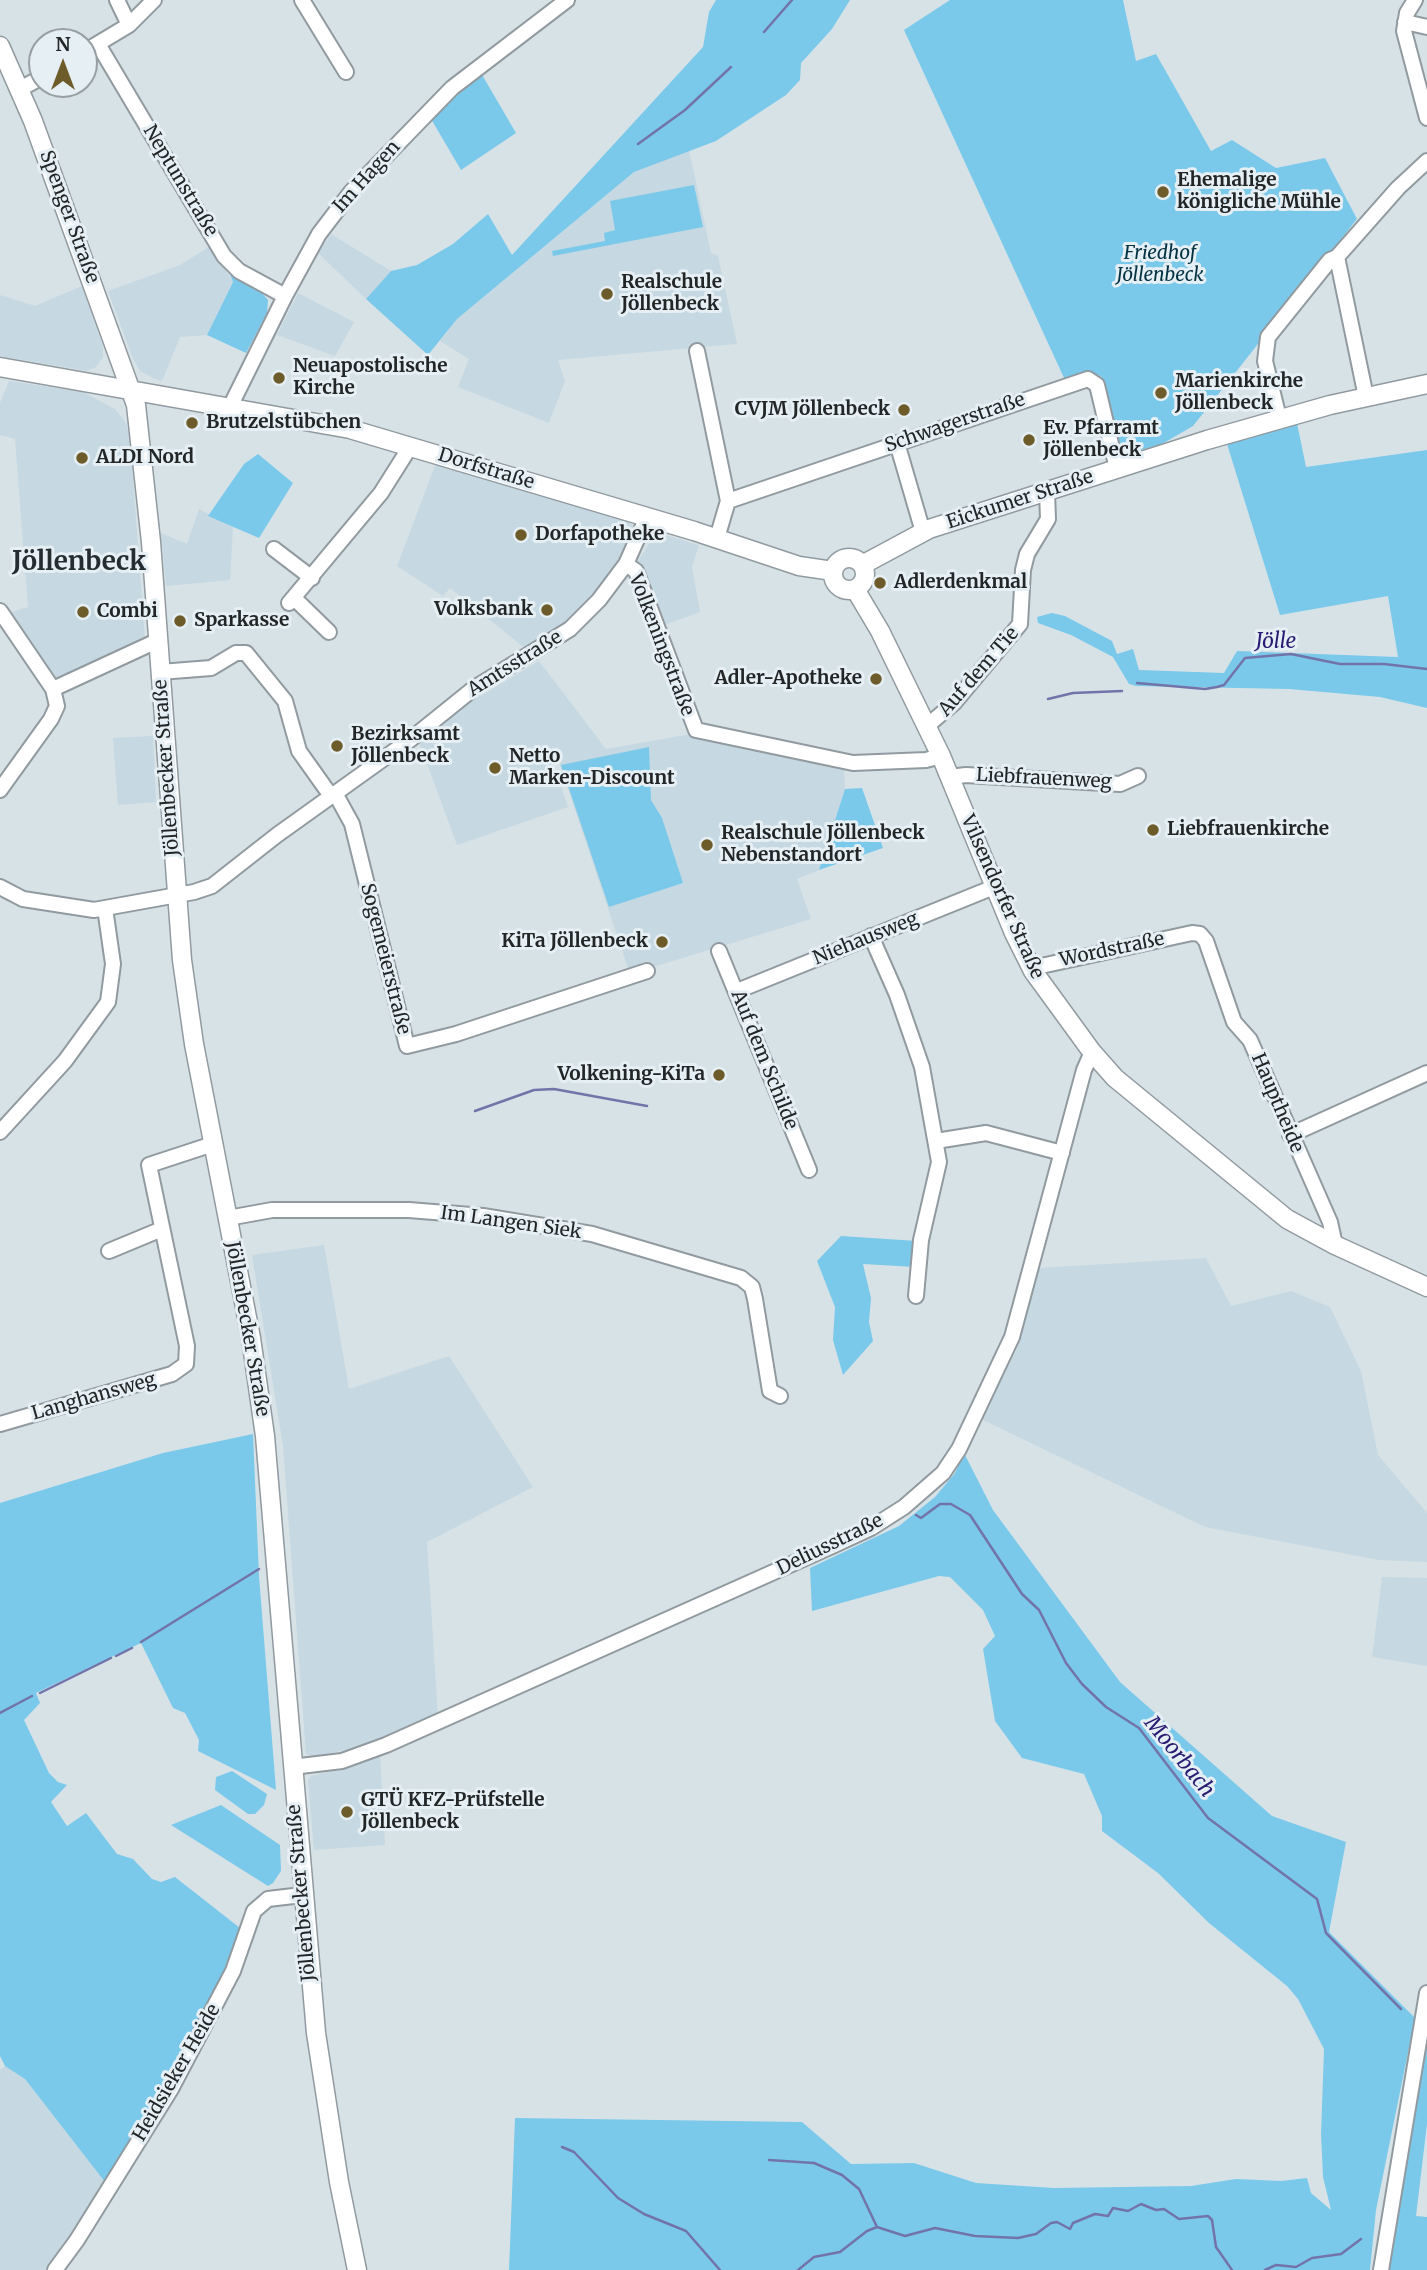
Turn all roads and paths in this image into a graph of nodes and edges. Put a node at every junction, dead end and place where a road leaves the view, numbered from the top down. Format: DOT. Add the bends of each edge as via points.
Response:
graph roads {
  1 [pos="117,0"];
  2 [pos="154,0"];
  3 [pos="302,0"];
  4 [pos="567,0"];
  5 [pos="1415,0"];
  6 [pos="1405,22"];
  7 [pos="129,25"];
  8 [pos="1427,27"];
  9 [pos="98,44"];
  10 [pos="2,57"];
  11 [pos="346,72"];
  12 [pos="28,85"];
  13 [pos="20,89"];
  14 [pos="1427,118"];
  15 [pos="1427,162"];
  16 [pos="1337,257"];
  17 [pos="285,296"];
  18 [pos="697,351"];
  19 [pos="0,367"];
  20 [pos="1427,384"];
  21 [pos="133,389"];
  22 [pos="1366,397"];
  23 [pos="231,405"];
  24 [pos="1279,418"];
  25 [pos="897,443"];
  26 [pos="410,447"];
  27 [pos="1117,469"];
  28 [pos="1047,492"];
  29 [pos="728,501"];
  30 [pos="647,517"];
  31 [pos="923,532"];
  32 [pos="717,538"];
  33 [pos="274,548"];
  34 [pos="626,564"];
  35 [pos="862,565"];
  36 [pos="833,572"];
  37 [pos="312,578"];
  38 [pos="855,589"];
  39 [pos="0,611"];
  40 [pos="329,632"];
  41 [pos="159,640"];
  42 [pos="160,672"];
  43 [pos="53,689"];
  44 [pos="927,726"];
  45 [pos="941,756"];
  46 [pos="1138,776"];
  47 [pos="949,777"];
  48 [pos="0,790"];
  49 [pos="333,795"];
  50 [pos="994,887"];
  51 [pos="2,891"];
  52 [pos="176,895"];
  53 [pos="105,908"];
  54 [pos="1192,933"];
  55 [pos="871,936"];
  56 [pos="719,951"];
  57 [pos="647,971"];
  58 [pos="1033,971"];
  59 [pos="737,991"];
  60 [pos="1092,1052"];
  61 [pos="1427,1073"];
  62 [pos="1,1128"];
  63 [pos="1290,1135"];
  64 [pos="936,1141"];
  65 [pos="213,1144"];
  66 [pos="1062,1153"];
  67 [pos="809,1170"];
  68 [pos="228,1218"];
  69 [pos="162,1229"];
  70 [pos="1335,1245"];
  71 [pos="109,1251"];
  72 [pos="1427,1287"];
  73 [pos="916,1296"];
  74 [pos="780,1396"];
  75 [pos="0,1424"];
  76 [pos="292,1767"];
  77 [pos="302,1895"];
  78 [pos="1427,1993"];
  79 [pos="55,2270"];
  80 [pos="358,2270"];
  81 [pos="1381,2270"];
  1 -- 7 [label="street"];
  2 -- 7 [label="street"];
  3 -- 11 [label="street"];
  4 -- 17 [label="street, Im Hagen" via="452,88 351,191 325,225"];
  5 -- 6 [label="street"];
  6 -- 8 [label="street"];
  6 -- 14 [label="street"];
  7 -- 9 [label="street"];
  9 -- 17 [label="street, Neptunstraße" via="224,256 239,271"];
  10 -- 13 [label="main road, Spenger Straße"];
  12 -- 13 [label="street"];
  13 -- 21 [label="main road, Spenger Straße"];
  15 -- 16 [label="street"];
  16 -- 22 [label="street"];
  16 -- 24 [label="street" via="1268,338 1265,361"];
  17 -- 23 [label="street, Im Hagen"];
  18 -- 29 [label="street"];
  19 -- 21 [label="main road, Dorfstraße"];
  20 -- 22 [label="main road, Eickumer Straße"];
  21 -- 23 [label="main road, Dorfstraße"];
  21 -- 41 [label="main road, Jöllenbecker Straße"];
  22 -- 24 [label="main road, Eickumer Straße"];
  23 -- 26 [label="main road, Dorfstraße" via="350,429"];
  24 -- 27 [label="main road, Eickumer Straße"];
  25 -- 27 [label="street, Schwagerstraße" via="1088,379 1097,385"];
  25 -- 29 [label="street, Schwagerstraße"];
  25 -- 31 [label="street"];
  26 -- 30 [label="main road, Dorfstraße"];
  26 -- 37 [label="street" via="381,494"];
  27 -- 28 [label="main road, Eickumer Straße"];
  28 -- 31 [label="main road, Eickumer Straße"];
  28 -- 44 [label="street, Auf dem Tie" via="1048,519 1023,570 1020,624 954,702"];
  29 -- 32 [label="street"];
  30 -- 32 [label="main road, Dorfstraße"];
  30 -- 34 [label="street, Amtsstraße"];
  31 -- 35 [label="main road, Eickumer Straße"];
  32 -- 36 [label="main road, Dorfstraße" via="799,566"];
  33 -- 37 [label="street"];
  34 -- 45 [label="street, Volkeningstraße" via="636,572 696,730 853,763"];
  34 -- 49 [label="street, Amtsstraße" via="570,629 473,689"];
  35 -- 36 [label="main road" via="845,559"];
  35 -- 38 [label="main road" via="864,578"];
  36 -- 38 [label="main road" via="839,586"];
  37 -- 40 [label="street" via="291,601"];
  38 -- 44 [label="main road, Vilsendorfer Straße"];
  39 -- 43 [label="street"];
  41 -- 42 [label="main road, Jöllenbecker Straße"];
  41 -- 43 [label="street"];
  42 -- 49 [label="street" via="211,667 234,654 246,653 285,701 299,751"];
  42 -- 52 [label="main road, Jöllenbecker Straße"];
  43 -- 48 [label="street" via="57,706 51,719"];
  44 -- 45 [label="main road, Vilsendorfer Straße"];
  45 -- 47 [label="main road, Vilsendorfer Straße"];
  46 -- 47 [label="street, Liebfrauenweg" via="1121,784"];
  47 -- 50 [label="main road, Vilsendorfer Straße"];
  49 -- 52 [label="street, Amtsstraße" via="212,886"];
  49 -- 57 [label="street, Sogemeierstraße" via="352,824 407,1046"];
  50 -- 55 [label="street, Niehausweg"];
  50 -- 58 [label="main road, Vilsendorfer Straße"];
  51 -- 53 [label="street, Amtsstraße" via="23,899"];
  52 -- 53 [label="street, Amtsstraße"];
  52 -- 65 [label="main road, Jöllenbecker Straße" via="189,1012"];
  53 -- 62 [label="street" via="113,964 108,1002 65,1061"];
  54 -- 58 [label="street, Wordstraße"];
  54 -- 63 [label="street, Hauptheide" via="1206,941 1234,1022 1250,1040"];
  55 -- 59 [label="street, Niehausweg"];
  55 -- 64 [label="street" via="922,1067"];
  56 -- 59 [label="street, Auf dem Schilde"];
  58 -- 60 [label="main road, Vilsendorfer Straße"];
  59 -- 67 [label="street, Auf dem Schilde"];
  60 -- 66 [label="street, Deliusstraße"];
  60 -- 70 [label="main road, Vilsendorfer Straße" via="1115,1078 1246,1188 1287,1219"];
  61 -- 63 [label="street"];
  63 -- 70 [label="street, Hauptheide" via="1331,1222"];
  64 -- 66 [label="street" via="986,1133"];
  64 -- 73 [label="street" via="939,1171 921,1240"];
  65 -- 68 [label="main road, Jöllenbecker Straße"];
  65 -- 69 [label="street" via="149,1165"];
  66 -- 76 [label="street, Deliusstraße" via="1012,1337 959,1449 943,1473 904,1507 832,1546 386,1745 342,1761"];
  68 -- 74 [label="street, Im Langen Siek" via="272,1210 359,1209 497,1217 592,1234 741,1278 752,1287 770,1391"];
  68 -- 76 [label="main road, Jöllenbecker Straße" via="265,1436"];
  69 -- 71 [label="street"];
  69 -- 75 [label="street, Langhansweg" via="187,1346 186,1364 172,1374"];
  70 -- 72 [label="main road, Vilsendorfer Straße"];
  76 -- 77 [label="main road, Jöllenbecker Straße"];
  77 -- 79 [label="street, Heidsieker Heide" via="268,1899 254,1911 233,1972 171,2089"];
  77 -- 80 [label="main road, Jöllenbecker Straße" via="321,2076"];
  78 -- 81 [label="street"];
}
